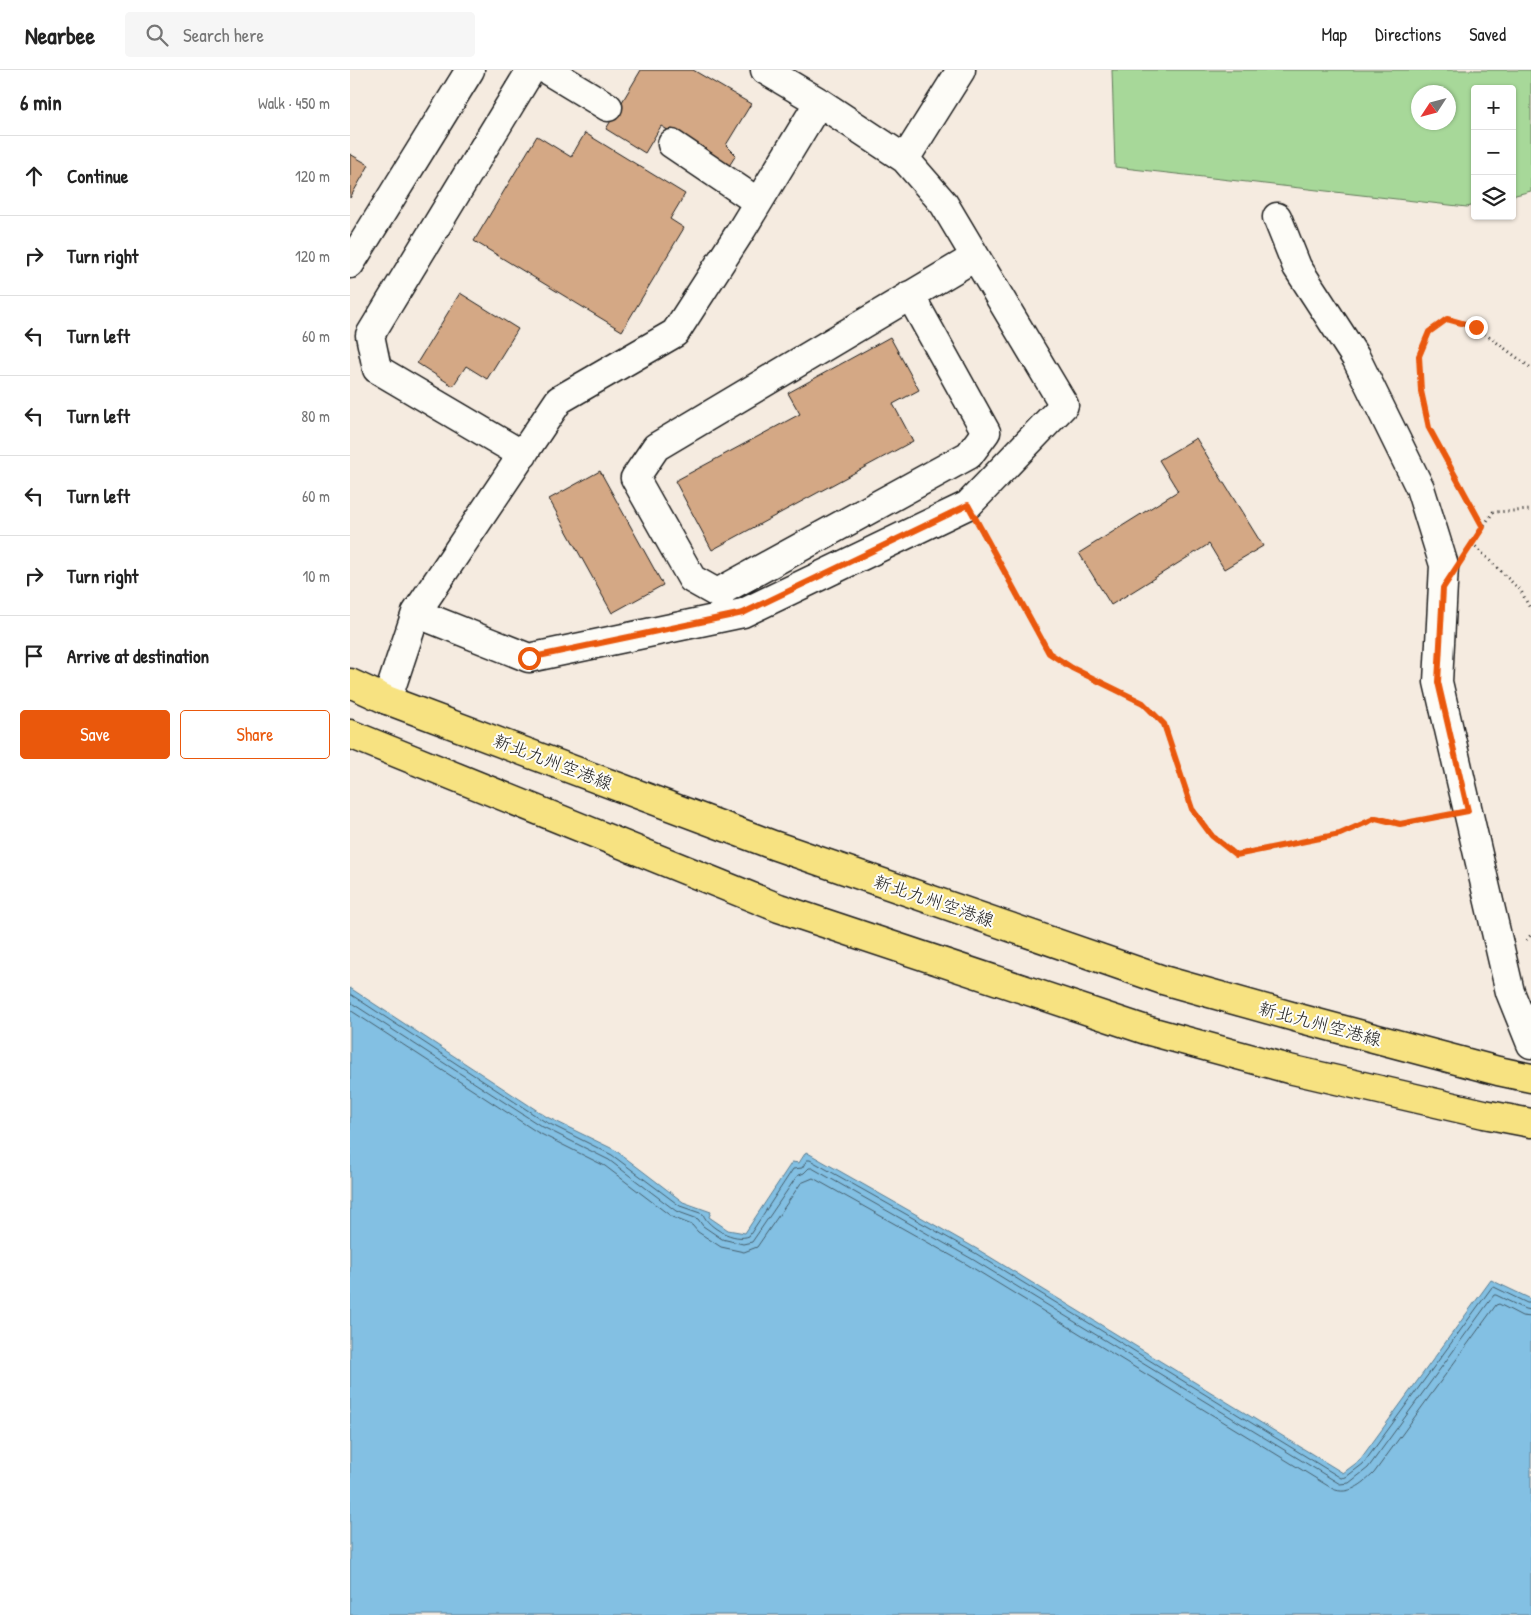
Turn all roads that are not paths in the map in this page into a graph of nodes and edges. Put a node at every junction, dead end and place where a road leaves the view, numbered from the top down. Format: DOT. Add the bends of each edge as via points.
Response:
graph roads {
  1 [pos="470,70"];
  2 [pos="531,70"];
  3 [pos="547,70"];
  4 [pos="765,70"];
  5 [pos="961,70"];
  6 [pos="818,102"];
  7 [pos="608,107"];
  8 [pos="672,144"];
  9 [pos="905,159"];
  10 [pos="758,202"];
  11 [pos="1277,217"];
  12 [pos="975,257"];
  13 [pos="350,264"];
  14 [pos="910,295"];
  15 [pos="523,455"];
  16 [pos="416,613"];
  17 [pos="350,683"];
  18 [pos="387,700"];
  19 [pos="350,734"];
  20 [pos="1531,1044"];
  21 [pos="1531,1078"];
  22 [pos="1531,1123"];
  1 -- 13 [label="street"];
  2 -- 15 [label="street" via="370,335 377,369"];
  3 -- 7 [label="street"];
  4 -- 6 [label="street"];
  5 -- 9 [label="street"];
  6 -- 9 [label="street"];
  6 -- 10 [label="street"];
  8 -- 10 [label="street"];
  9 -- 12 [label="street" via="944,204"];
  10 -- 15 [label="street" via="676,332 559,400"];
  11 -- 20 [label="street" via="1297,267 1356,358 1420,488 1444,565 1438,682 1510,992"];
  12 -- 14 [label="street"];
  12 -- 16 [label="street" via="1064,405 968,505 743,613 529,658"];
  14 -- 14 [label="street" via="656,447 635,478 692,579 717,594 969,455 986,432"];
  15 -- 16 [label="street"];
  16 -- 18 [label="street"];
  17 -- 18 [label="main road, 新北九州空港線"];
  18 -- 21 [label="main road, 新北九州空港線" via="773,845 1163,980"];
  19 -- 22 [label="main road" via="779,908 1146,1030 1289,1069"];
}
